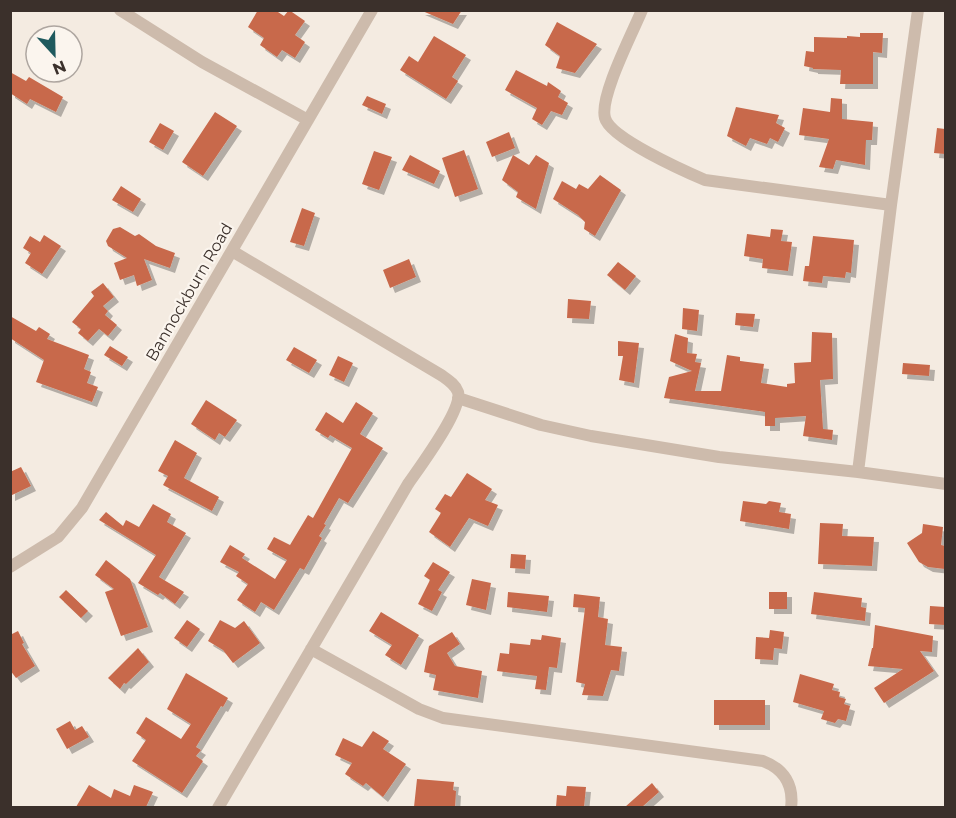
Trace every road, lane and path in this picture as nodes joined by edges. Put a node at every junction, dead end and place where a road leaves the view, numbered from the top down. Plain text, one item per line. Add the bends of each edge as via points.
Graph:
1 (120, 10) edge
2 (372, 10) edge
3 (642, 10) edge
4 (918, 10) edge
5 (308, 120) junction
6 (891, 204) junction
7 (232, 251) junction
8 (458, 398) junction
9 (858, 472) junction
10 (945, 484) edge
11 (10, 567) edge
12 (311, 649) junction
13 (218, 807) edge
14 (791, 807) edge

1 - 5 street via 202,62
2 - 5 street, Bannockburn Road
3 - 6 street via 603,106 607,124 620,136 705,180
4 - 6 street
5 - 7 street, Bannockburn Road
6 - 9 street
7 - 8 street via 441,375 454,387
7 - 11 street, Bannockburn Road via 73,521 58,537
8 - 9 street via 541,425 591,436 719,457
8 - 12 street
9 - 10 street
12 - 13 street
12 - 14 street via 419,709 443,718 763,761 778,769 788,781

